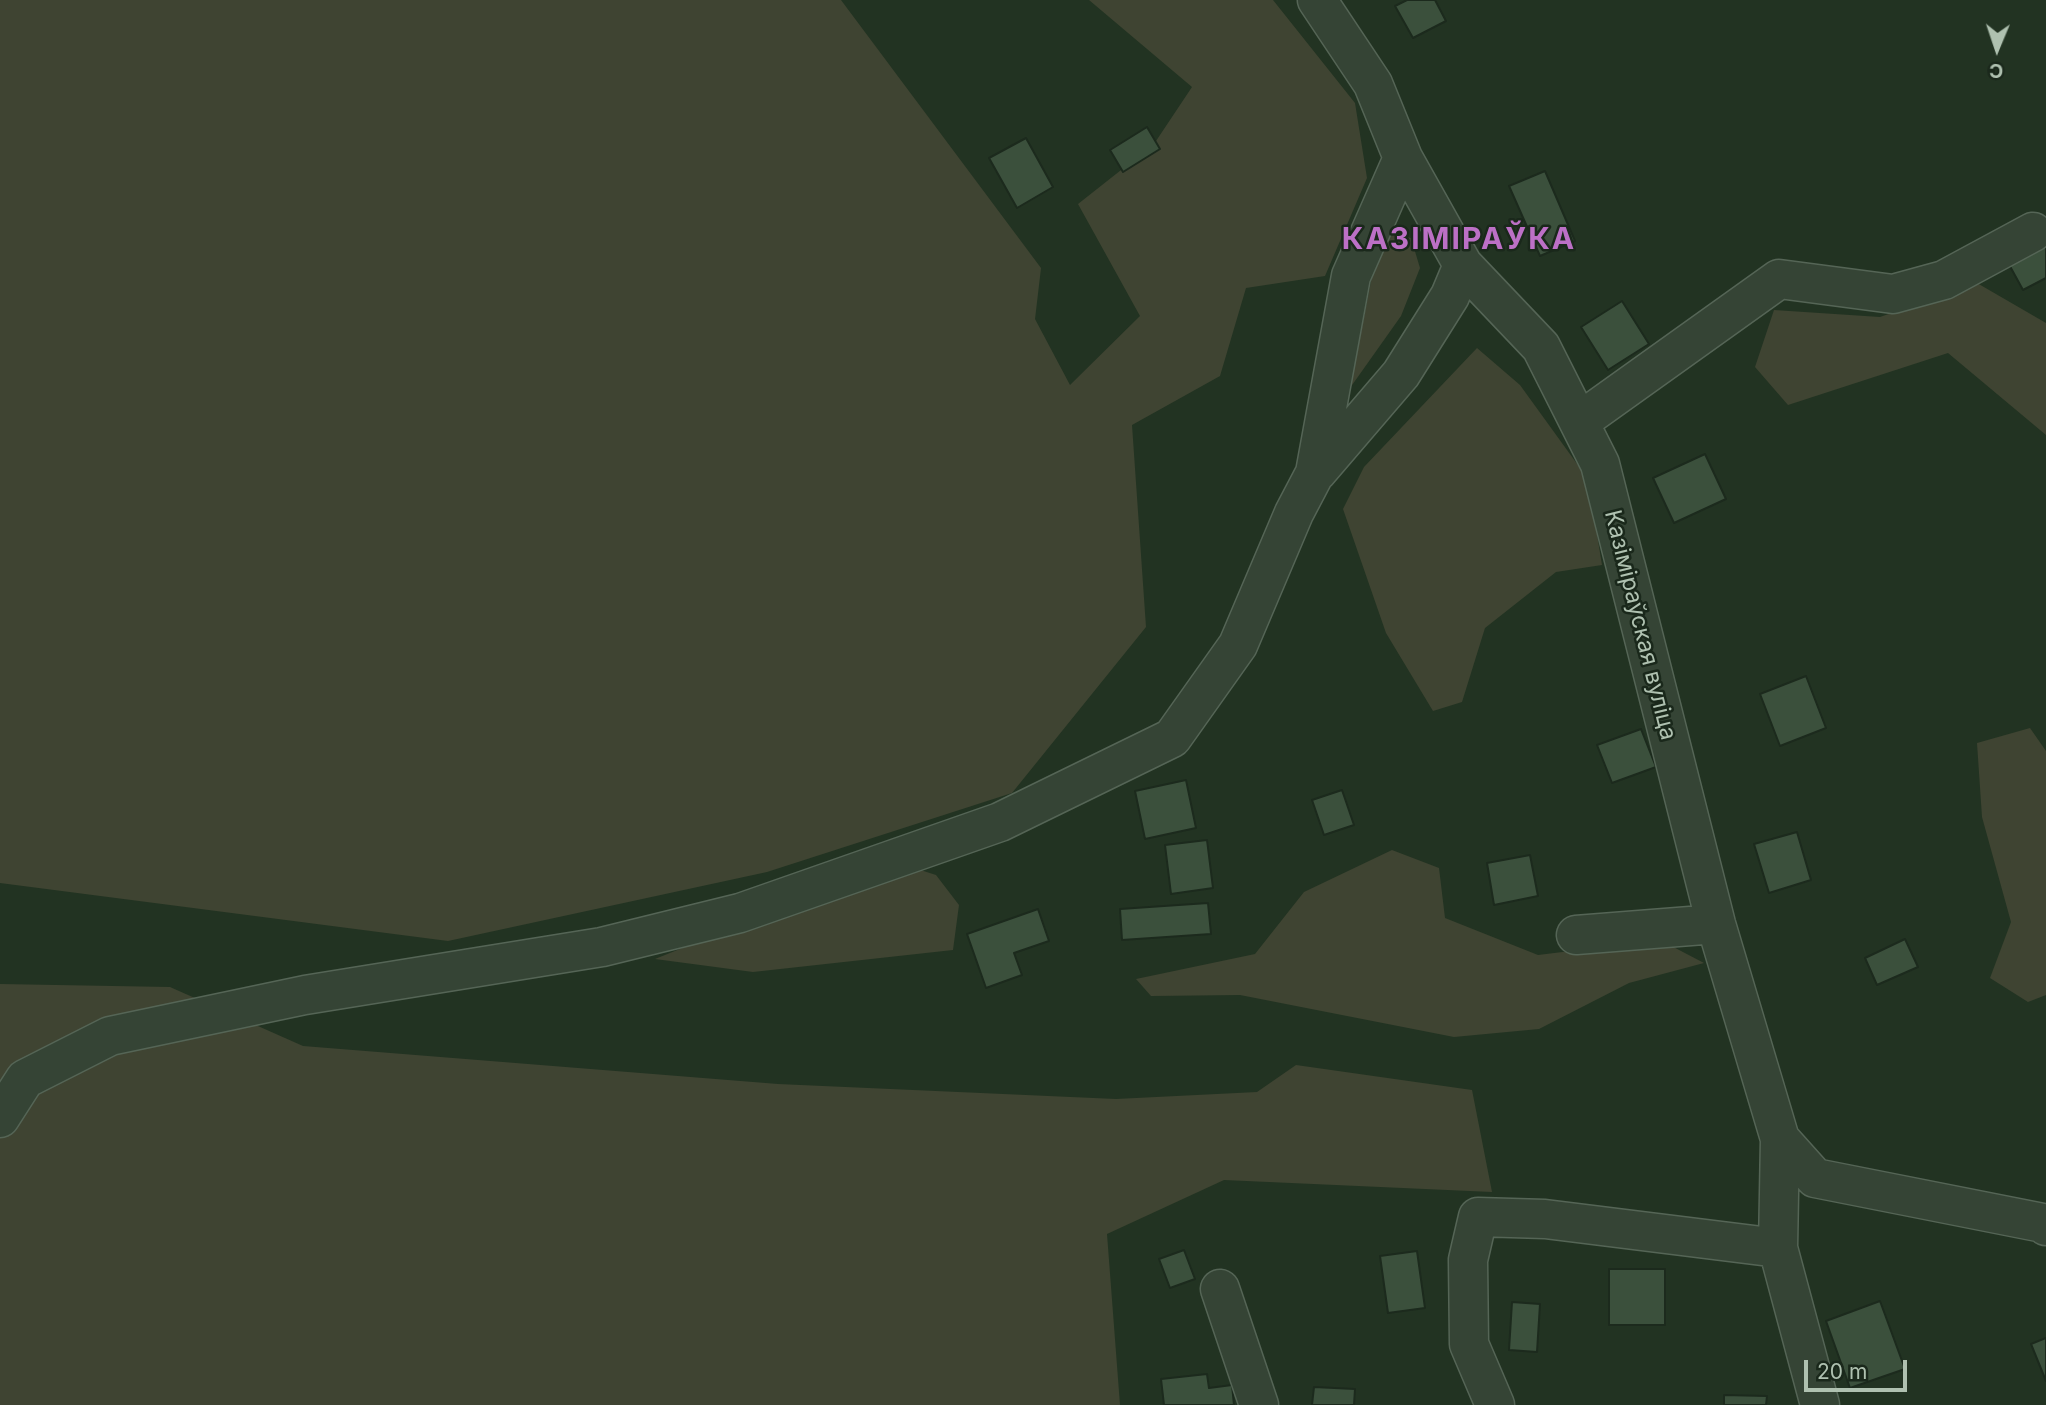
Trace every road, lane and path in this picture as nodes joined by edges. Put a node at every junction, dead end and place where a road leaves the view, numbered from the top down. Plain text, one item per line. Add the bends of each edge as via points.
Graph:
1 (1317, 0) edge
2 (1403, 158) junction
3 (2033, 232) dead end
4 (1463, 265) junction
5 (1579, 422) junction
6 (1315, 473) junction
7 (1716, 924) junction
8 (1576, 935) dead end
9 (0, 1118) edge
10 (1780, 1139) junction
11 (2045, 1223) edge
12 (1778, 1248) junction
13 (1220, 1289) dead end
14 (1259, 1405) edge
15 (1495, 1405) edge
16 (1820, 1405) edge

1 - 2 street, Казіміраўская вуліца via 1374,84
2 - 4 street, Казіміраўская вуліца
2 - 6 street via 1351,275
3 - 5 street via 1944,280 1893,295 1779,279
4 - 5 street, Казіміраўская вуліца via 1541,347
4 - 6 street via 1450,296 1401,374
5 - 7 street, Казіміраўская вуліца via 1600,464
6 - 9 street via 1238,645 1172,738 1000,822 740,912 603,947 306,995 110,1036 24,1079
7 - 8 street
7 - 10 street, Казіміраўская вуліца
10 - 11 street, Казіміраўская вуліца via 1815,1178
10 - 12 street, Казіміраўская вуліца
12 - 15 street via 1545,1219 1478,1217 1468,1260 1469,1344
12 - 16 street, Казіміраўская вуліца
13 - 14 street

